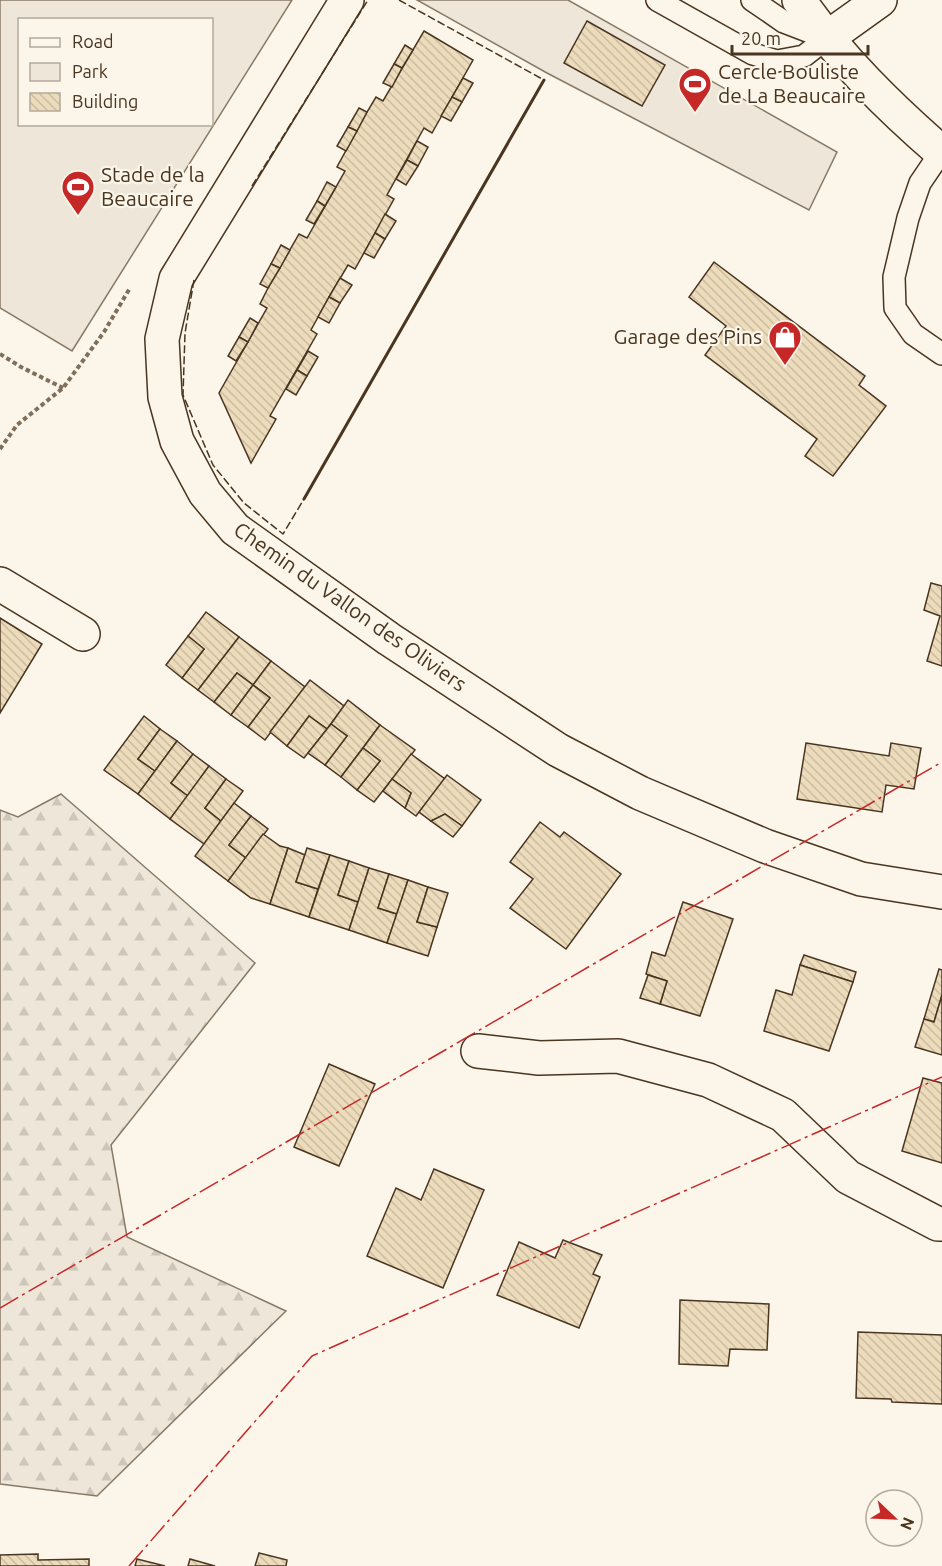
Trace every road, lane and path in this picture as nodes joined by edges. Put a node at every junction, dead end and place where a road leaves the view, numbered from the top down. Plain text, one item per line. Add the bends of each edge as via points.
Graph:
1 (347, 0) edge
2 (657, 0) edge
3 (677, 0) edge
4 (752, 0) edge
5 (799, 0) edge
6 (880, 0) edge
7 (694, 20) junction
8 (826, 38) junction
9 (942, 152) edge
10 (0, 354) edge
11 (942, 354) edge
12 (63, 388) dead end
13 (0, 584) edge
14 (83, 634) dead end
15 (942, 892) edge
16 (478, 1051) dead end
17 (942, 1224) edge

1 - 15 street, Chemin du Vallon des Oliviers via 176,279 162,339 165,397 177,441 205,493 235,529 389,639 558,750 640,793 765,846 861,879
2 - 7 lane
3 - 7 lane
4 - 8 lane via 784,22
5 - 8 street
6 - 8 street
7 - 8 lane via 753,54 777,62 804,56
8 - 9 street via 902,119
9 - 11 lane via 920,183 894,277 896,308 913,334
10 - 12 path
13 - 14 street
16 - 17 street via 539,1058 618,1056 708,1080 783,1115 848,1177

